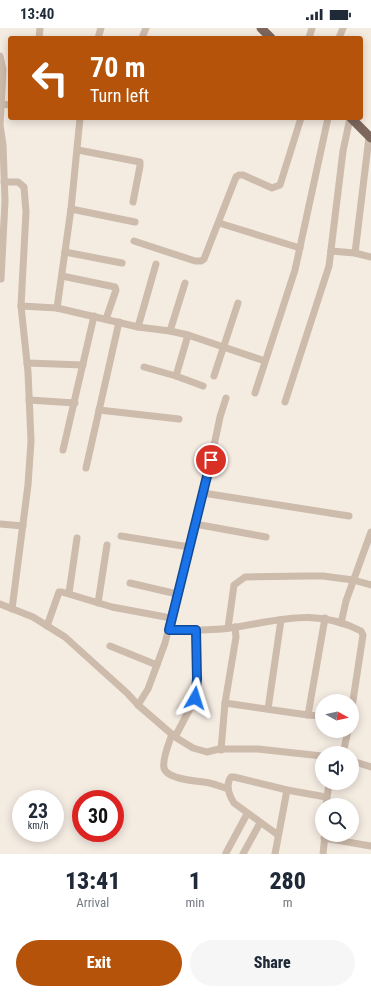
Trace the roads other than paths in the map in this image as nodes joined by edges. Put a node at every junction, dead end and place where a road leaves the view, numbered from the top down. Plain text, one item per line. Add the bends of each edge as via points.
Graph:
1 (261, 28) edge
2 (269, 36) edge
3 (0, 56) edge
4 (6, 81) edge
5 (2, 104) junction
6 (8, 104) edge
7 (80, 120) edge
8 (300, 120) edge
9 (328, 120) edge
10 (350, 120) edge
11 (352, 120) edge
12 (370, 137) edge
13 (78, 150) junction
14 (4, 182) junction
15 (133, 202) dead end
16 (71, 209) junction
17 (135, 222) dead end
18 (218, 223) junction
19 (134, 241) dead end
20 (300, 248) junction
21 (331, 251) junction
22 (65, 252) junction
23 (355, 253) junction
24 (371, 257) edge
25 (122, 263) dead end
26 (156, 264) dead end
27 (62, 276) junction
28 (2, 279) dead end
29 (185, 283) dead end
30 (238, 303) dead end
31 (21, 306) junction
32 (57, 308) junction
33 (94, 316) junction
34 (106, 319) junction
35 (119, 322) junction
36 (138, 327) junction
37 (170, 331) junction
38 (188, 335) junction
39 (223, 347) junction
40 (265, 361) junction
41 (27, 363) junction
42 (83, 366) junction
43 (144, 367) dead end
44 (176, 376) junction
45 (214, 376) dead end
46 (203, 386) dead end
47 (255, 393) dead end
48 (226, 398) dead end
49 (29, 400) junction
50 (285, 402) dead end
51 (75, 403) junction
52 (99, 410) junction
53 (179, 419) dead end
54 (63, 450) dead end
55 (86, 468) dead end
56 (203, 492) junction
57 (348, 516) dead end
58 (0, 524) edge
59 (195, 524) junction
60 (23, 526) junction
61 (371, 532) edge
62 (121, 536) dead end
63 (266, 537) dead end
64 (77, 538) dead end
65 (107, 545) dead end
66 (189, 547) junction
67 (352, 580) junction
68 (130, 583) dead end
69 (371, 585) edge
70 (69, 594) junction
71 (177, 594) junction
72 (98, 603) junction
73 (0, 604) edge
74 (12, 609) junction
75 (171, 618) junction
76 (325, 618) junction
77 (281, 620) junction
78 (341, 623) junction
79 (47, 626) junction
80 (232, 627) junction
81 (169, 630) junction
82 (196, 630) junction
83 (362, 636) junction
84 (371, 636) edge
85 (110, 646) dead end
86 (157, 665) junction
87 (354, 694) edge
88 (225, 703) junction
89 (138, 705) junction
90 (268, 709) junction
91 (308, 715) junction
92 (315, 716) edge
93 (174, 736) junction
94 (221, 750) junction
95 (315, 755) edge
96 (359, 763) edge
97 (371, 767) edge
98 (228, 789) junction
99 (287, 790) junction
100 (328, 790) edge
101 (326, 797) joint
102 (247, 814) junction
103 (260, 823) junction
104 (278, 835) junction
105 (324, 842) edge
106 (353, 842) edge
107 (371, 846) edge
108 (226, 853) edge
109 (243, 854) edge
110 (275, 854) edge
111 (323, 854) edge

1 - 2 main road
3 - 4 street
4 - 5 street
5 - 6 street
5 - 14 street via 0,125
7 - 13 street
8 - 18 street via 280,185 272,188 243,174 239,175
9 - 20 street
10 - 21 street via 343,151
11 - 12 main road
12 - 23 street
13 - 15 street via 140,162
13 - 16 street
14 - 28 street
14 - 31 street via 18,182 24,187 26,212
16 - 17 street
16 - 22 street
18 - 19 street via 204,259 200,261
18 - 20 street
20 - 40 street
21 - 23 street
21 - 50 street
22 - 25 street
22 - 27 street
23 - 24 street
26 - 36 street
27 - 32 street
27 - 34 street via 115,287
29 - 37 street
30 - 39 street
31 - 32 street
31 - 41 street
32 - 33 street
33 - 34 street
33 - 42 street
34 - 35 street
35 - 36 street
35 - 52 street
36 - 37 street
37 - 38 street
38 - 39 street
38 - 44 street
39 - 40 street
39 - 45 street
40 - 47 street
41 - 42 street
41 - 49 street
42 - 51 street
43 - 44 street
44 - 46 street
48 - 56 street
49 - 51 street
49 - 60 street via 31,441
51 - 54 street
52 - 53 street
52 - 55 street
56 - 57 street
56 - 59 street
58 - 60 street
59 - 63 street
59 - 66 street
60 - 74 street
61 - 67 street
62 - 66 street
64 - 70 street
65 - 72 street
66 - 71 street
67 - 69 street
67 - 78 street
67 - 80 street via 323,576 245,577 234,585
68 - 71 street
70 - 72 street
70 - 79 street via 59,592
71 - 75 street
72 - 75 street
73 - 74 street
74 - 79 street
75 - 81 street
76 - 77 street via 298,617
76 - 78 street
76 - 91 street
77 - 80 street
77 - 90 street
78 - 83 street via 361,631
79 - 89 street via 65,637
80 - 82 street
80 - 88 street via 236,637
81 - 82 street
81 - 86 street
82 - 93 street via 195,698
83 - 84 street
83 - 87 street
85 - 86 street
86 - 89 street via 148,689
88 - 90 street
88 - 94 street
89 - 93 street
90 - 91 street
91 - 92 street
93 - 94 street via 192,748 207,752
93 - 98 street via 165,756 164,768 167,772 187,781 204,782
94 - 95 street via 258,749
96 - 97 street
98 - 99 street via 228,781 234,777
98 - 102 street via 234,803
99 - 101 street
99 - 104 street
100 - 101 street
102 - 103 street
102 - 108 street
103 - 104 street
103 - 109 street
104 - 110 street
105 - 111 street
106 - 107 street

